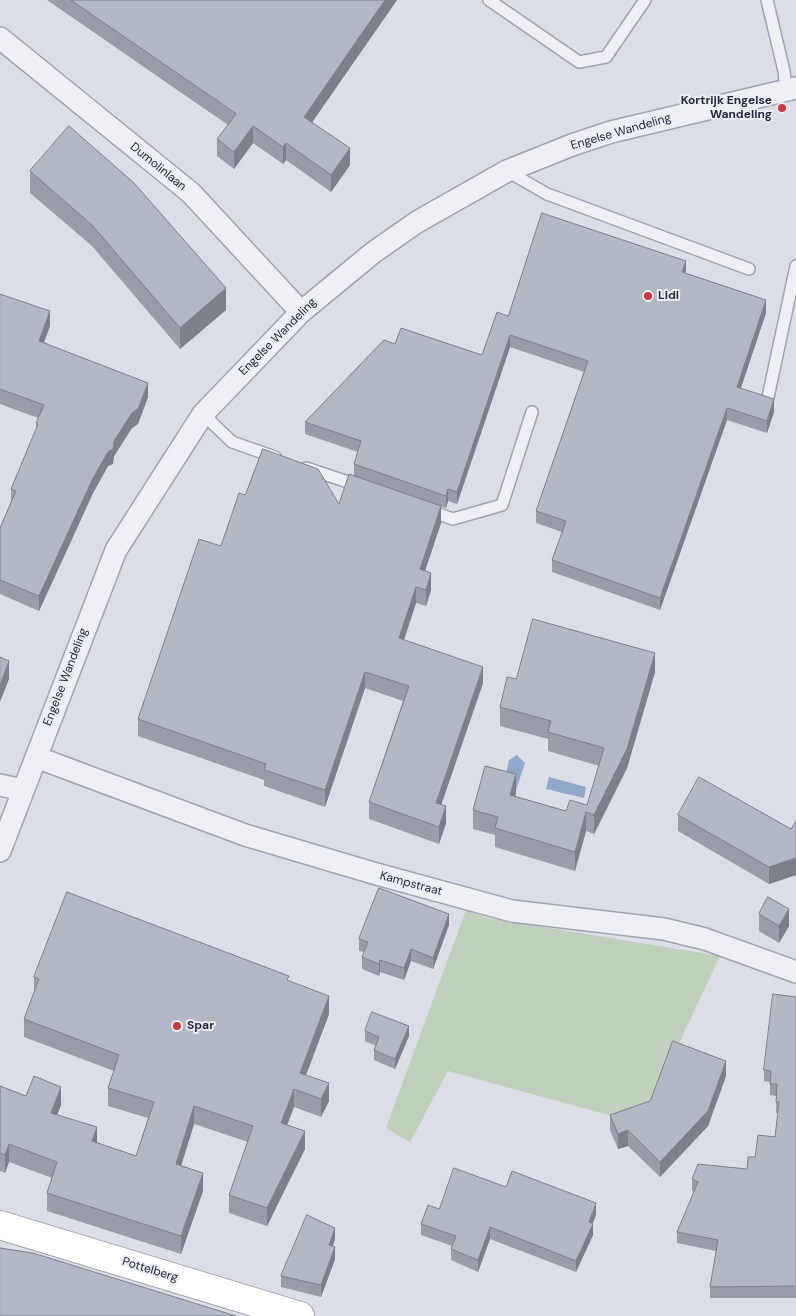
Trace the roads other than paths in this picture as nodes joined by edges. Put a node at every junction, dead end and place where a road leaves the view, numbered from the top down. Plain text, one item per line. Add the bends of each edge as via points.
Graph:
1 (488, 0) edge
2 (645, 0) edge
3 (767, 0) edge
4 (0, 38) edge
5 (791, 89) edge
6 (507, 171) junction
7 (796, 266) edge
8 (749, 269) dead end
9 (301, 312) junction
10 (767, 402) edge
11 (532, 412) dead end
12 (203, 414) junction
13 (370, 490) edge
14 (416, 506) edge
15 (36, 757) junction
16 (0, 785) edge
17 (23, 790) junction
18 (0, 851) edge
19 (796, 972) edge
20 (0, 1225) edge
21 (300, 1316) edge

1 - 2 lane via 580,62 606,57
3 - 5 lane
4 - 9 street, Dumolinlaan via 191,193
5 - 6 street, Engelse Wandeling via 610,132
6 - 8 lane via 547,194
6 - 9 street, Engelse Wandeling via 417,222 374,252
7 - 10 lane
9 - 12 street, Engelse Wandeling
11 - 14 lane via 502,506 453,519
12 - 13 lane via 232,442
12 - 15 street, Engelse Wandeling via 116,550
15 - 17 street, Engelse Wandeling
15 - 19 street, Kampstraat via 245,835 373,873 512,912 672,931 705,939
16 - 17 street
17 - 18 street, Engelse Wandeling
20 - 21 main road, Pottelberg

